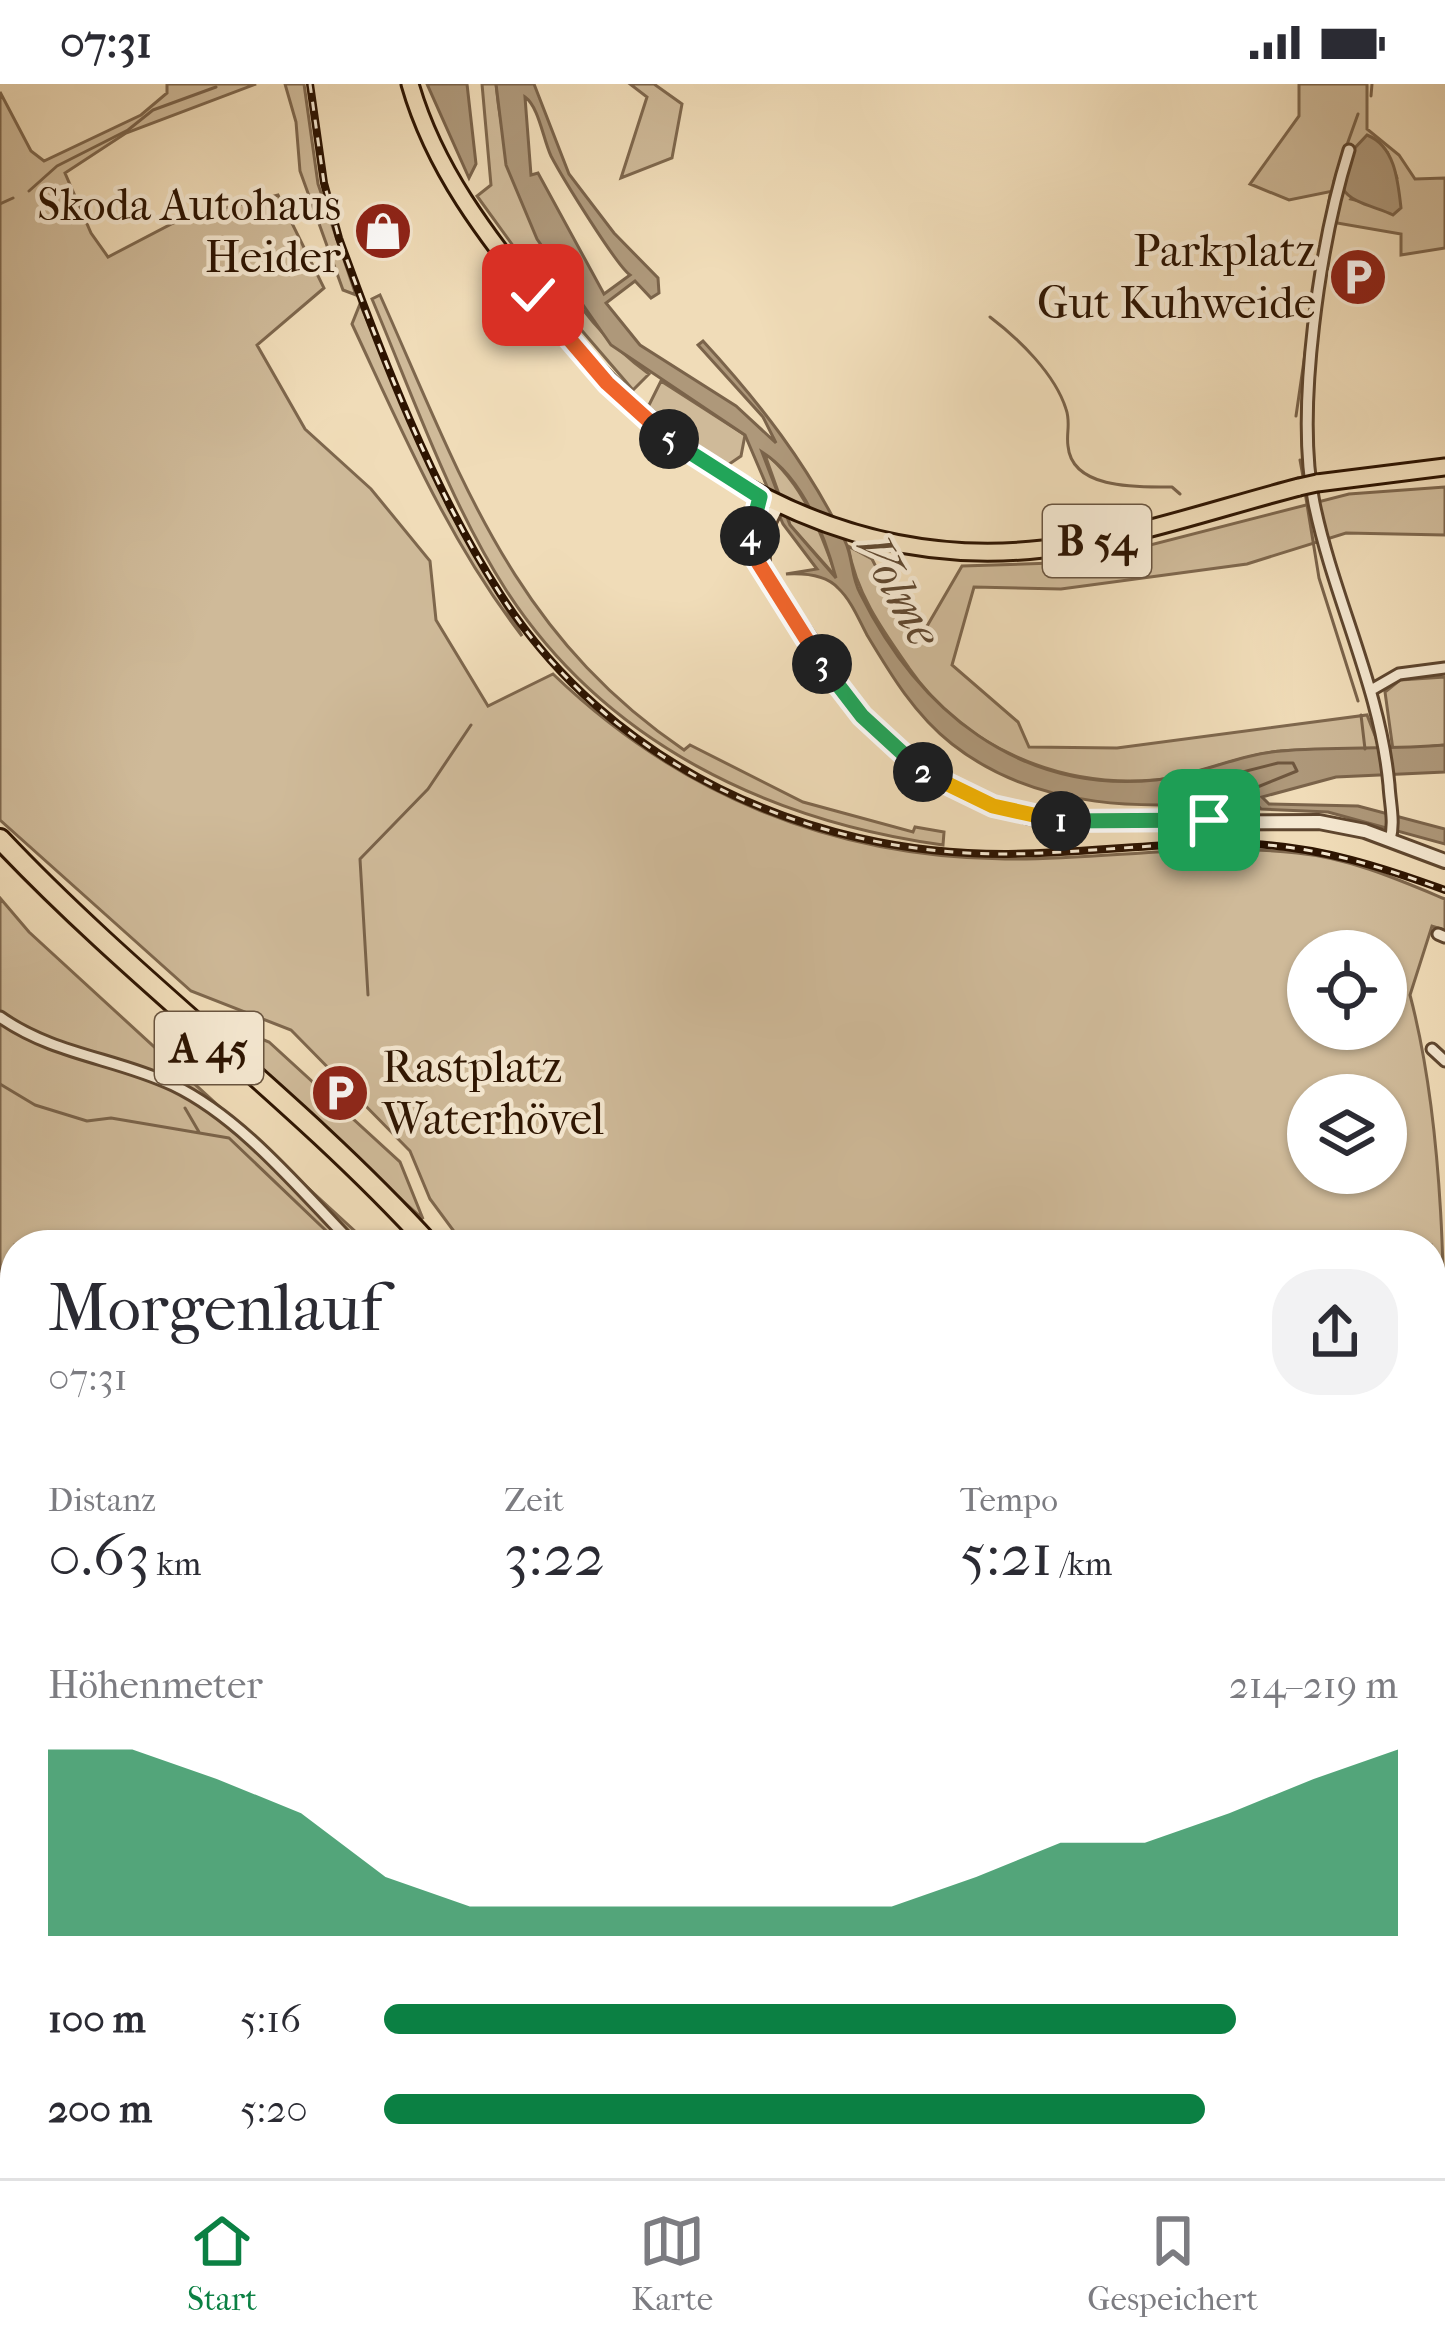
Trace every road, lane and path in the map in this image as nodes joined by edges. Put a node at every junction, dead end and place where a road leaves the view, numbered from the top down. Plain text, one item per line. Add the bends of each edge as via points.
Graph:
1 (410, 84) edge
2 (1348, 150) dead end
3 (1445, 466) edge
4 (760, 497) junction
5 (777, 506) junction
6 (765, 568) junction
7 (1445, 668) edge
8 (1373, 689) junction
9 (1392, 834) junction
10 (0, 839) edge
11 (0, 851) edge
12 (1445, 861) edge
13 (0, 1017) edge
14 (1432, 1049) dead end
15 (1445, 1061) edge
16 (339, 1230) edge
17 (403, 1230) edge
18 (415, 1230) edge

1 - 4 main road, B 54 via 461,199 589,363 670,439
2 - 8 street via 1304,423 1321,532
3 - 5 main road, B 54, bridge via 1317,483 1112,538 1018,552 924,548
4 - 5 main road, B 54
4 - 6 street via 750,535
5 - 6 street via 760,546
6 - 9 street via 862,716 923,772 977,800 1054,820 1298,820
7 - 8 street via 1400,674
8 - 9 street via 1387,749
9 - 12 street
10 - 18 highway, A 45
11 - 17 highway, A 45 via 76,932 309,1136
13 - 16 street via 47,1044 181,1089
14 - 15 street

